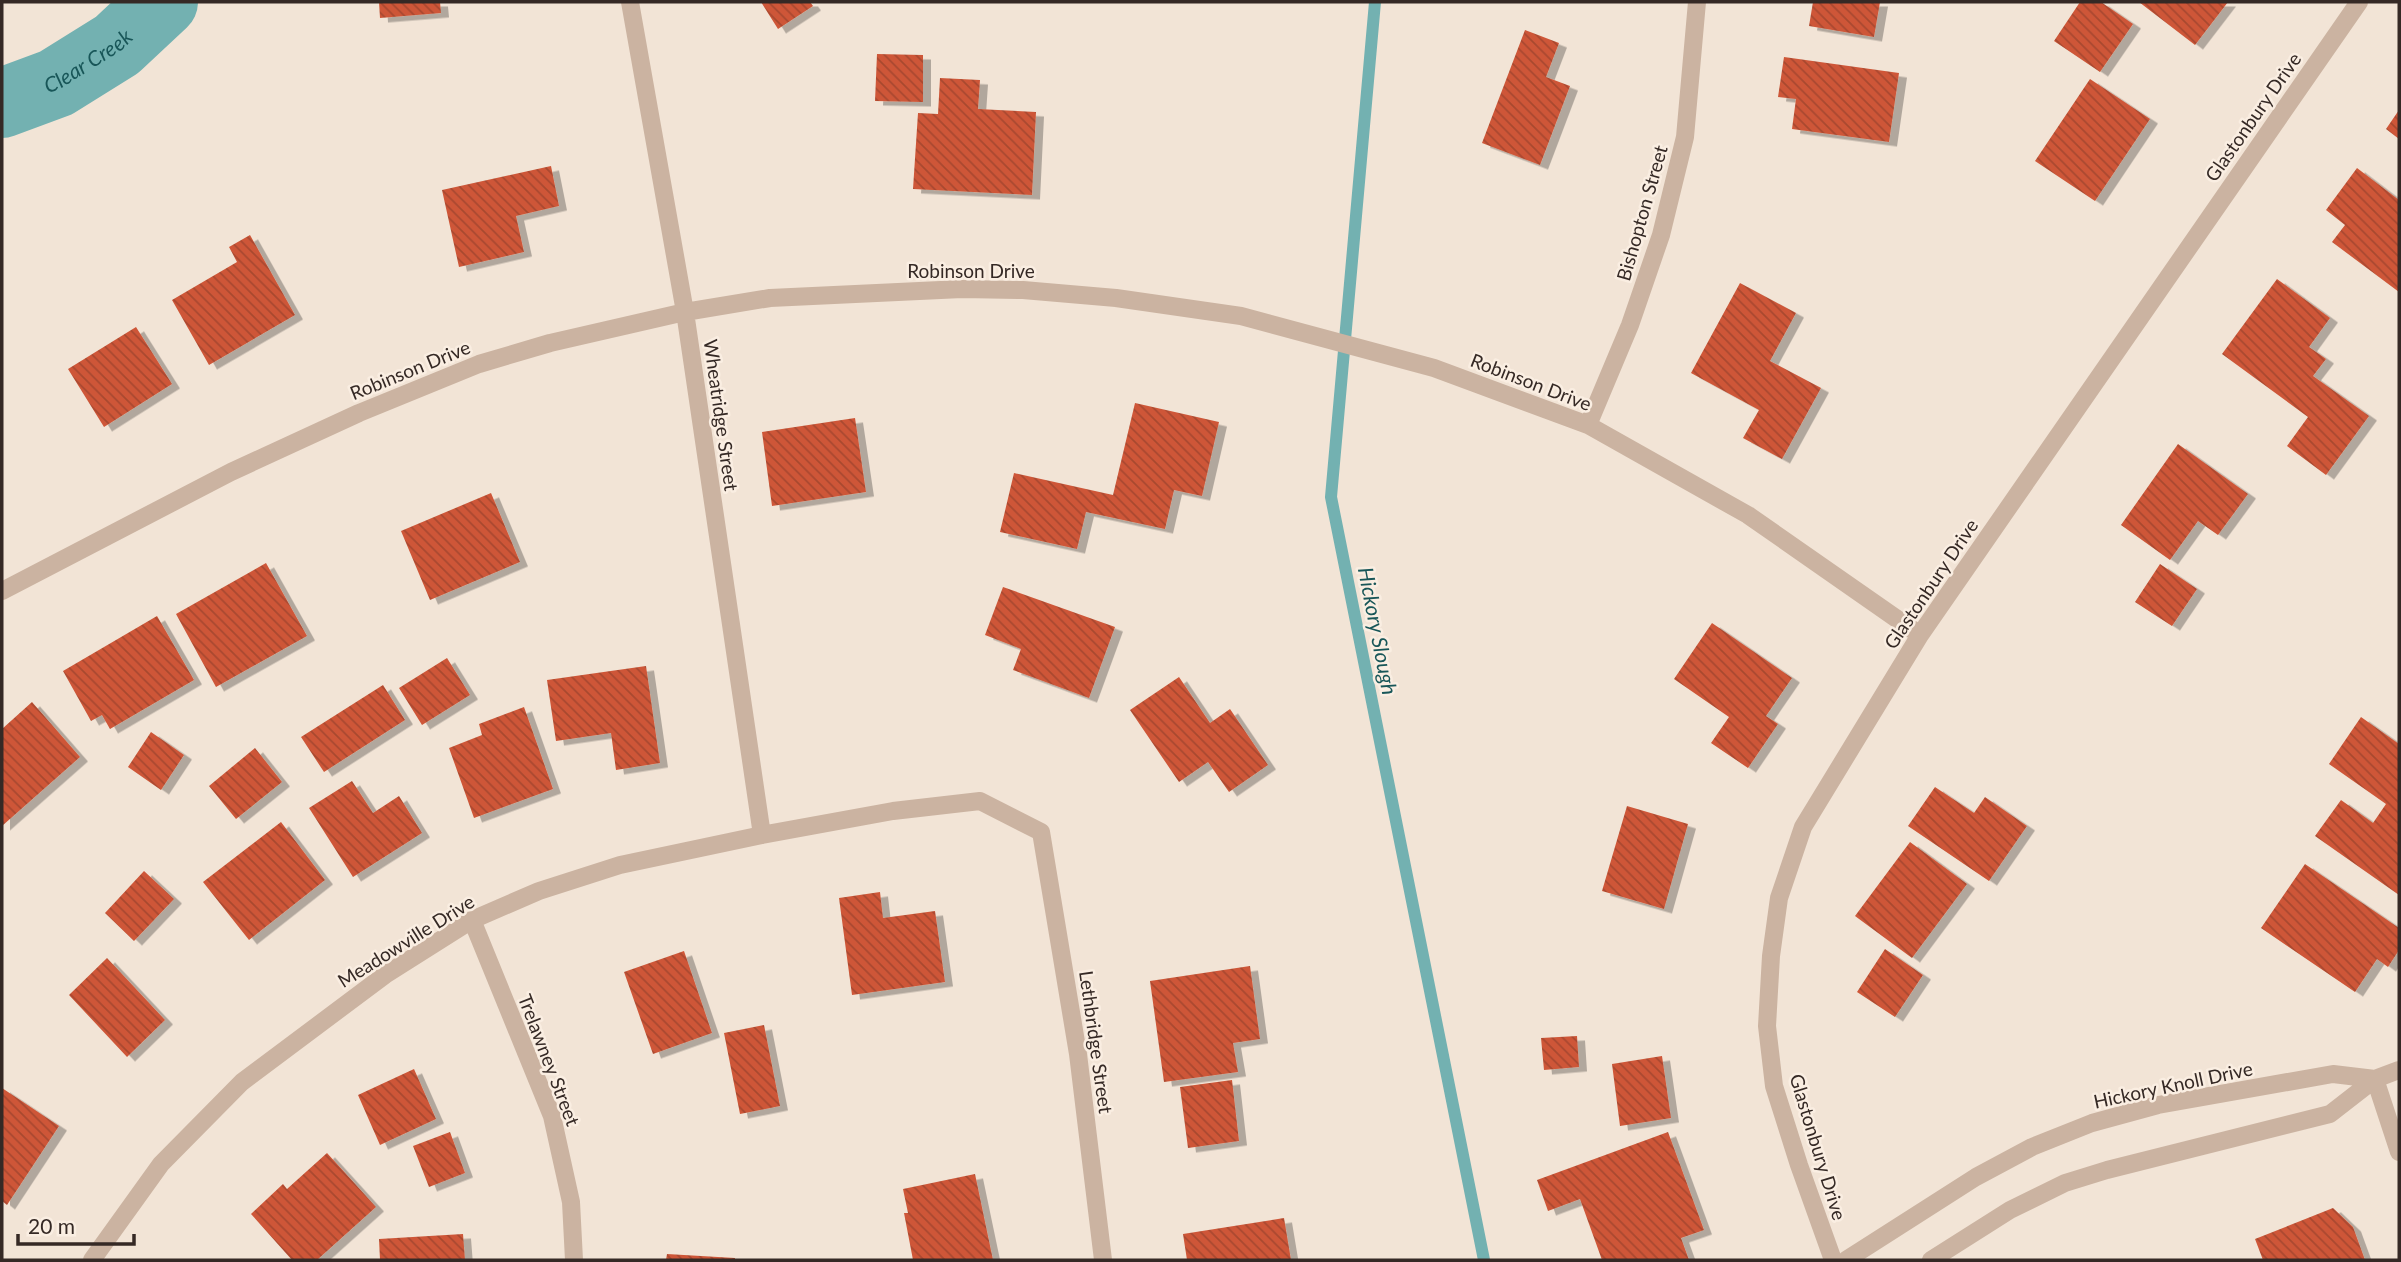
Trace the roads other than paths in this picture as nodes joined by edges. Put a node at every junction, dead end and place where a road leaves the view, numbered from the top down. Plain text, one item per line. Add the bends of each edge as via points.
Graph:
1 (630, 2) edge
2 (1697, 2) edge
3 (2359, 2) edge
4 (685, 312) junction
5 (1588, 425) junction
6 (2, 591) edge
7 (1920, 635) junction
8 (1041, 831) joint
9 (762, 835) junction
10 (472, 920) junction
11 (2399, 1070) edge
12 (2375, 1079) junction
13 (2399, 1152) edge
14 (92, 1260) edge
15 (574, 1260) edge
16 (1103, 1260) edge
17 (1833, 1260) edge
18 (1846, 1260) edge
19 (1931, 1260) edge

1 - 4 street, Wheatridge Street
2 - 5 street, Bishopton Street via 1685,137 1661,235
3 - 7 street, Glastonbury Drive
4 - 5 street, Robinson Drive via 770,298 962,289 1116,298 1241,316 1434,368
4 - 6 street, Robinson Drive via 479,364 359,413 230,472
4 - 9 street, Wheatridge Street
5 - 7 street, Robinson Drive via 1748,515
7 - 17 street, Glastonbury Drive via 1803,827 1775,921 1767,1026 1774,1086
8 - 9 street, Meadowville Drive via 980,801 893,811
8 - 16 street, Lethbridge Street via 1078,1054
9 - 10 street, Meadowville Drive via 620,865 539,891
10 - 14 street, Meadowville Drive via 385,975 242,1082 161,1164
10 - 15 street, Trelawney Street via 552,1116 571,1202
11 - 12 street, Hickory Knoll Drive
12 - 13 street
12 - 18 street, Hickory Knoll Drive via 2333,1074 2158,1105 2092,1124 2032,1147 1976,1177
12 - 19 street, Hickory Knoll Drive via 2330,1114 2066,1183 2010,1210

